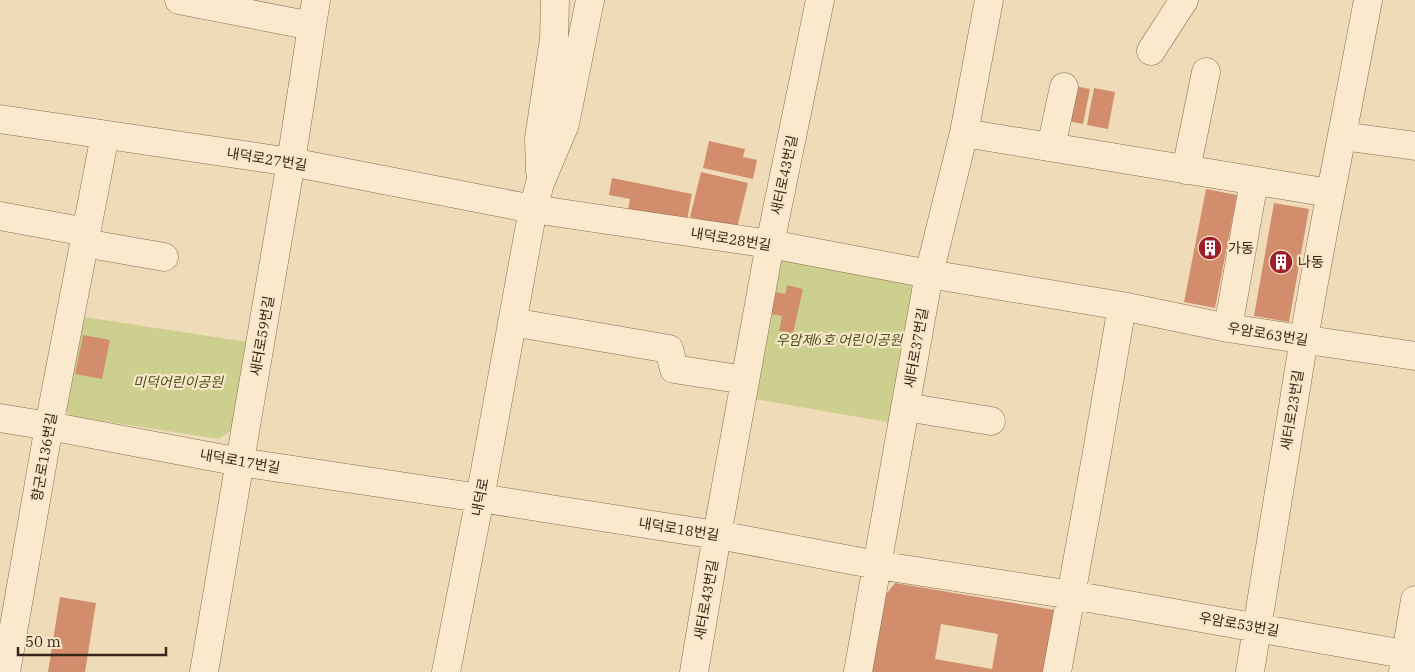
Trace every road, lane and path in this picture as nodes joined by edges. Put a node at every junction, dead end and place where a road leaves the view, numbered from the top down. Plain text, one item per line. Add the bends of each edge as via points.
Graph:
1 (179, 0) edge
2 (555, 0) edge
3 (590, 0) edge
4 (820, 0) edge
5 (989, 0) edge
6 (1184, 0) edge
7 (1368, 0) edge
8 (314, 13) edge
9 (1151, 52) dead end
10 (1206, 72) dead end
11 (1064, 87) dead end
12 (0, 118) edge
13 (964, 133) junction
14 (105, 135) junction
15 (1342, 136) junction
16 (1415, 146) edge
17 (1051, 147) junction
18 (291, 162) junction
19 (1186, 170) junction
20 (1254, 181) junction
21 (540, 183) junction
22 (1330, 193) junction
23 (533, 209) junction
24 (0, 216) edge
25 (85, 237) junction
26 (770, 244) junction
27 (164, 257) dead end
28 (929, 274) junction
29 (1122, 306) junction
30 (512, 322) junction
31 (1228, 328) junction
32 (1304, 339) junction
33 (1415, 356) edge
34 (745, 380) junction
35 (905, 407) junction
36 (0, 418) edge
37 (991, 421) dead end
38 (49, 426) junction
39 (240, 462) junction
40 (480, 498) junction
41 (717, 536) junction
42 (877, 565) junction
43 (1072, 595) junction
44 (1415, 600) edge
45 (1257, 627) junction
46 (1408, 661) edge
47 (6, 672) edge
48 (204, 672) edge
49 (446, 672) edge
50 (694, 672) edge
51 (858, 672) edge
52 (1057, 672) edge
53 (1250, 672) edge

1 - 8 street
2 - 21 street via 554,39 539,138
3 - 21 street via 565,124
4 - 26 street, 새터로43번길
5 - 13 street, 새터로37번길
6 - 9 street
7 - 15 street, 새터로23번길
8 - 18 street, 새터로59번길
10 - 19 street
11 - 17 street
12 - 14 street, 내덕로27번길
13 - 17 street
13 - 28 street, 새터로37번길
14 - 18 street, 내덕로27번길
14 - 25 street, 향군로136번길
15 - 16 street
15 - 22 street, 새터로23번길
17 - 19 street
18 - 23 street, 내덕로27번길
18 - 39 street, 새터로59번길
19 - 20 street
20 - 22 street
20 - 31 street
21 - 23 street, 내덕로
22 - 32 street, 새터로23번길
23 - 26 street, 내덕로28번길
23 - 30 street, 내덕로
24 - 25 street
25 - 27 street
25 - 38 street, 향군로136번길
26 - 28 street, 내덕로28번길
26 - 34 street, 새터로43번길
28 - 29 street, 우암로63번길
28 - 35 street, 새터로37번길
29 - 31 street, 우암로63번길
29 - 43 street
30 - 34 street via 669,349 674,369
30 - 40 street, 내덕로
31 - 32 street, 우암로63번길
32 - 33 street, 우암로63번길
32 - 45 street, 새터로23번길
34 - 41 street, 새터로43번길
35 - 37 street
35 - 42 street, 새터로37번길
36 - 38 street, 내덕로17번길
38 - 39 street, 내덕로17번길
38 - 47 street, 향군로136번길
39 - 40 street, 내덕로17번길
39 - 48 street, 새터로59번길
40 - 41 street, 내덕로18번길
40 - 49 street, 내덕로
41 - 42 street, 내덕로18번길
41 - 50 street, 새터로43번길
42 - 43 street, 우암로53번길
42 - 51 street, 새터로37번길
43 - 45 street, 우암로53번길
43 - 52 street
44 - 46 street, 우암로53번길
45 - 46 street, 우암로53번길
45 - 53 street, 새터로23번길

